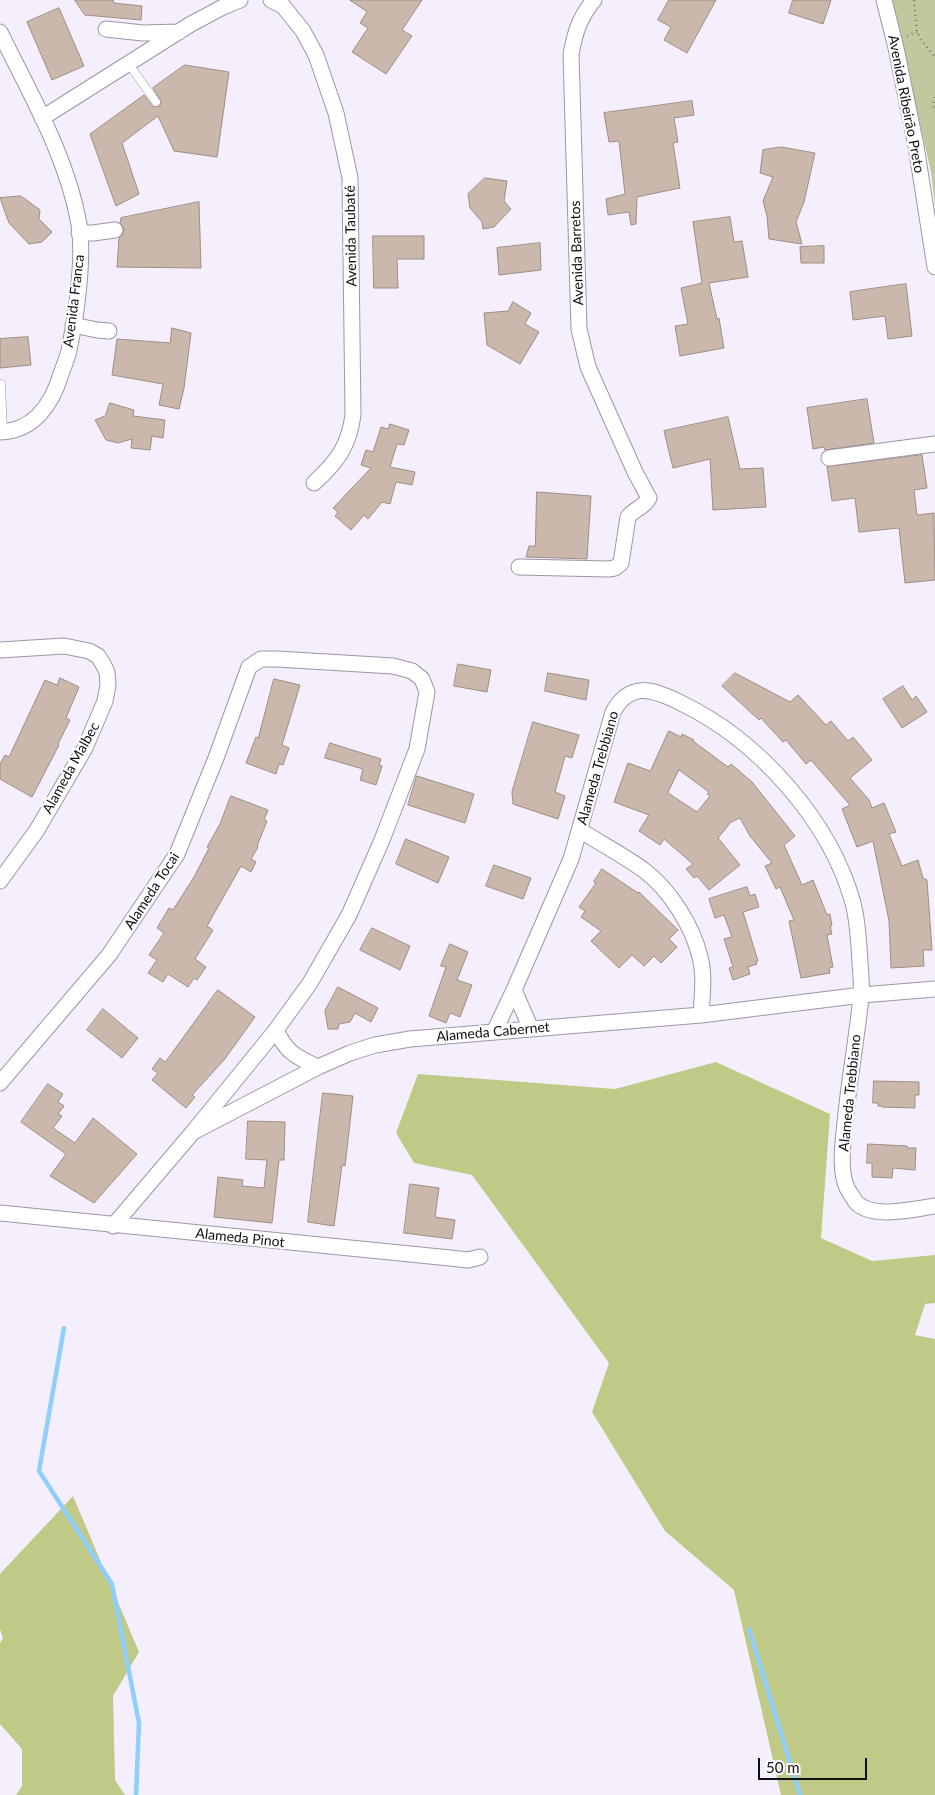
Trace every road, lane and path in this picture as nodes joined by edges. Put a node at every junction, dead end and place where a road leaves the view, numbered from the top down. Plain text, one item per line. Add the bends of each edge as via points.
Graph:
1 (240, 0) edge
2 (271, 0) edge
3 (594, 0) edge
4 (884, 0) edge
5 (914, 0) edge
6 (106, 28) dead end
7 (0, 32) edge
8 (179, 32) junction
9 (935, 57) edge
10 (128, 63) junction
11 (935, 97) edge
12 (156, 102) dead end
13 (935, 112) edge
14 (42, 118) junction
15 (116, 230) dead end
16 (80, 233) junction
17 (935, 267) edge
18 (73, 324) junction
19 (110, 331) dead end
20 (1, 384) dead end
21 (1, 432) edge
22 (935, 444) edge
23 (829, 458) dead end
24 (314, 482) dead end
25 (519, 567) dead end
26 (0, 650) edge
27 (580, 830) junction
28 (0, 881) edge
29 (935, 989) edge
30 (514, 990) junction
31 (862, 995) junction
32 (701, 1015) junction
33 (531, 1029) junction
34 (276, 1030) junction
35 (494, 1032) junction
36 (318, 1067) junction
37 (0, 1084) edge
38 (193, 1132) junction
39 (935, 1206) edge
40 (0, 1213) edge
41 (113, 1226) junction
42 (480, 1257) dead end

1 - 8 street via 223,6
2 - 24 street, Avenida Taubaté via 283,6 303,31 316,55 336,113 350,178 353,415 350,434 342,452
3 - 25 street, Avenida Barretos via 576,28 571,54 579,329 588,367 649,498 628,517 620,563 615,568
4 - 17 street, Avenida Ribeirão Preto via 916,146
5 - 9 path via 917,32
6 - 8 street via 143,33
7 - 14 street, Avenida Franca
8 - 10 street
10 - 12 lane
10 - 14 street
11 - 13 path
14 - 16 street, Avenida Franca via 67,177
15 - 16 street
16 - 18 street, Avenida Franca via 81,261
18 - 19 street
18 - 21 street, Avenida Franca via 70,346 57,386 44,409 22,428
20 - 21 lane
22 - 23 street
26 - 28 street, Alameda Malbec via 64,646 89,651 104,664 108,685 85,748 37,830
27 - 30 street, Alameda Trebbiano via 571,859
27 - 31 street, Alameda Trebbiano via 613,712 620,700 642,691 662,694 698,711 746,744 783,782 820,828 839,864 854,904
27 - 32 street via 646,872 671,898 690,929 701,958
29 - 31 street, Alameda Cabernet
30 - 33 street
30 - 35 street, Alameda Trebbiano
31 - 32 street, Alameda Cabernet
31 - 39 street, Alameda Trebbiano via 842,1148 847,1187 857,1203 866,1209 883,1212
32 - 33 street, Alameda Cabernet
33 - 35 street, Alameda Cabernet
34 - 36 street via 290,1053
34 - 37 street, Alameda Tocai via 310,983 353,906 417,749 427,692 422,680 412,671 393,666 277,659 261,659 249,667 177,854 110,955
34 - 38 street, Alameda Tocai
35 - 36 street, Alameda Cabernet via 376,1045
36 - 38 street, Alameda Cabernet
38 - 41 street, Alameda Cabernet
40 - 41 street, Alameda Pinot
41 - 42 street, Alameda Pinot via 468,1260

